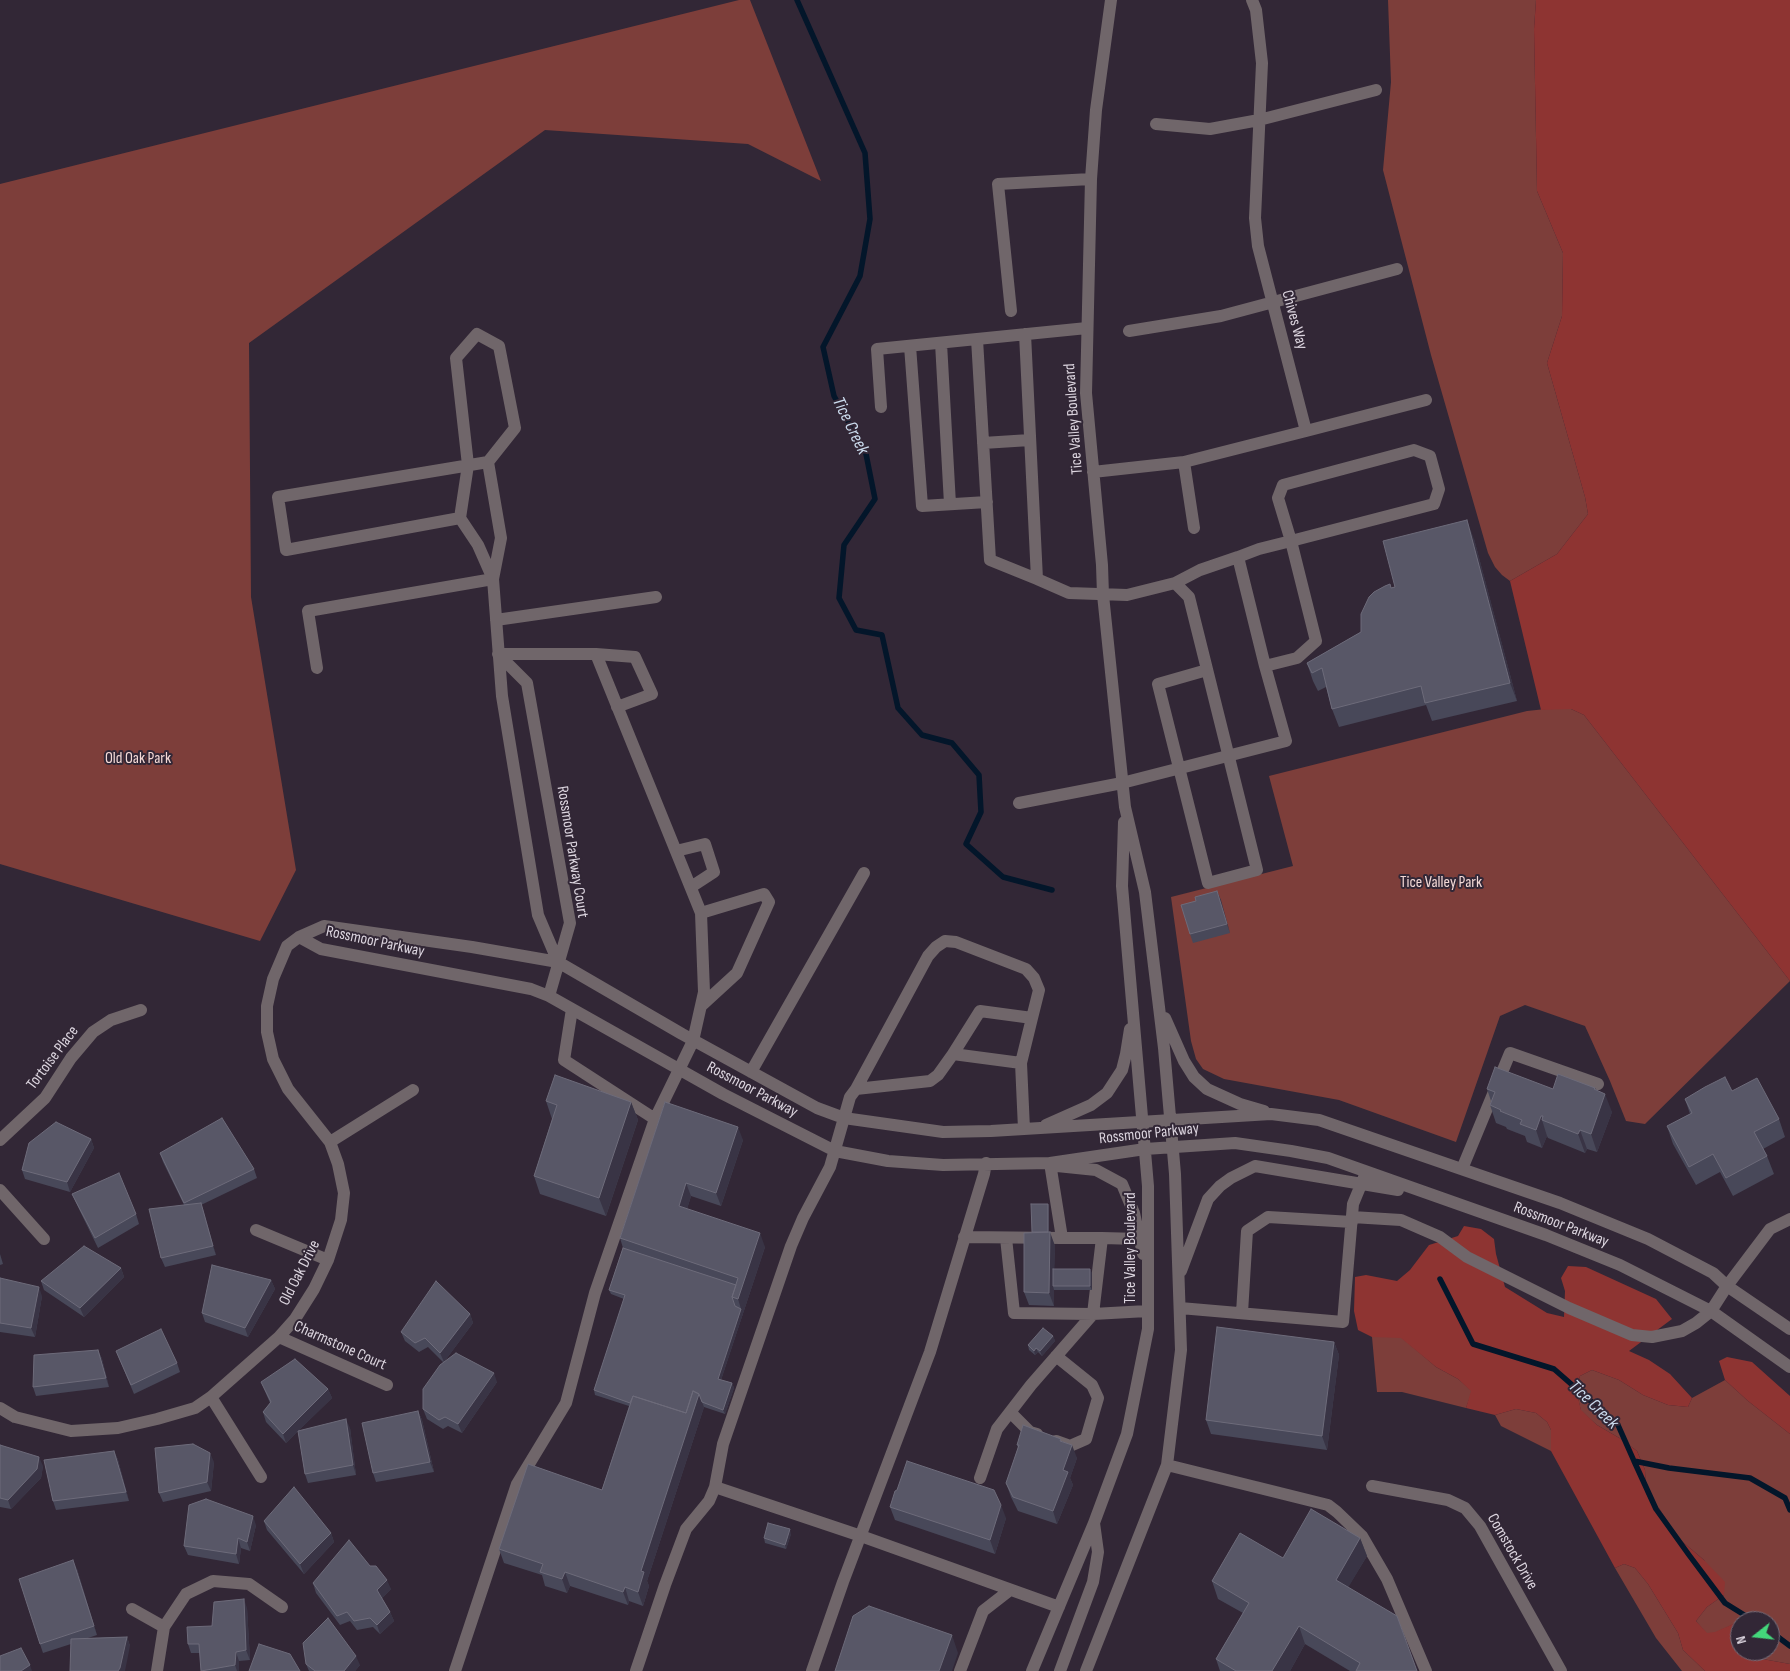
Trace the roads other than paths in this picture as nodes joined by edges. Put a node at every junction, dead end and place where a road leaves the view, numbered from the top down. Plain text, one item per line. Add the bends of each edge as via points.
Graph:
1 (1111, 0) edge
2 (1252, 0) edge
3 (1376, 90) dead end
4 (1259, 120) junction
5 (1156, 124) dead end
6 (1091, 179) junction
7 (1397, 269) dead end
8 (1272, 302) junction
9 (1011, 311) dead end
10 (1087, 328) junction
11 (1129, 331) dead end
12 (1025, 334) junction
13 (977, 339) junction
14 (941, 343) junction
15 (910, 346) junction
16 (1426, 400) dead end
17 (881, 407) dead end
18 (1306, 431) junction
19 (1030, 440) junction
20 (983, 443) junction
21 (488, 462) junction
22 (1184, 462) junction
23 (468, 465) junction
24 (1094, 472) junction
25 (987, 502) junction
26 (950, 504) junction
27 (460, 518) junction
28 (1194, 528) dead end
29 (1291, 541) junction
30 (1238, 557) junction
31 (493, 579) junction
32 (1037, 579) junction
33 (1175, 583) junction
34 (1103, 595) junction
35 (656, 596) dead end
36 (496, 620) junction
37 (498, 654) junction
38 (596, 654) junction
39 (1265, 666) junction
40 (316, 668) dead end
41 (1207, 670) junction
42 (617, 707) junction
43 (1227, 756) junction
44 (1180, 768) junction
45 (1122, 783) junction
46 (1019, 804) dead end
47 (1125, 807) junction
48 (676, 851) junction
49 (864, 873) dead end
50 (691, 887) junction
51 (701, 913) junction
52 (298, 937) junction
53 (558, 962) junction
54 (549, 996) junction
55 (1133, 1002) junction
56 (1159, 1005) junction
57 (700, 1006) junction
58 (572, 1009) junction
59 (141, 1010) dead end
60 (1032, 1018) junction
61 (693, 1041) junction
62 (953, 1054) junction
63 (1021, 1063) junction
64 (680, 1070) junction
65 (751, 1072) junction
66 (1598, 1084) dead end
67 (856, 1089) junction
68 (413, 1090) dead end
69 (1271, 1114) junction
70 (844, 1118) junction
71 (655, 1119) junction
72 (1170, 1121) junction
73 (1142, 1122) junction
74 (1039, 1128) junction
75 (1024, 1129) junction
76 (0, 1140) edge
77 (330, 1142) junction
78 (1172, 1147) junction
79 (1145, 1149) junction
80 (835, 1150) junction
81 (986, 1163) junction
82 (1050, 1163) junction
83 (1462, 1169) junction
84 (1364, 1177) junction
85 (0, 1190) edge
86 (1790, 1219) edge
87 (1352, 1220) junction
88 (256, 1230) dead end
89 (964, 1237) junction
90 (1006, 1238) junction
91 (1062, 1238) junction
92 (1102, 1238) junction
93 (44, 1239) dead end
94 (1139, 1239) junction
95 (328, 1260) junction
96 (1148, 1276) junction
97 (1179, 1278) junction
98 (1727, 1286) junction
99 (1180, 1308) junction
100 (1147, 1311) junction
101 (1711, 1311) junction
102 (1093, 1314) junction
103 (1242, 1314) junction
104 (1790, 1329) edge
105 (279, 1337) junction
106 (1056, 1356) junction
107 (1790, 1367) edge
108 (387, 1384) dead end
109 (211, 1397) junction
110 (0, 1408) edge
111 (1010, 1412) junction
112 (1167, 1464) junction
113 (260, 1477) dead end
114 (980, 1478) dead end
115 (1372, 1486) dead end
116 (715, 1487) junction
117 (1094, 1523) junction
118 (861, 1536) junction
119 (1010, 1590) junction
120 (282, 1608) dead end
121 (1059, 1608) junction
122 (132, 1609) dead end
123 (164, 1628) junction
124 (157, 1671) edge
125 (454, 1671) edge
126 (636, 1671) edge
127 (812, 1671) edge
128 (960, 1671) edge
129 (1032, 1671) edge
130 (1060, 1671) edge
131 (1086, 1671) edge
132 (1426, 1671) edge
133 (1561, 1671) edge

1 - 6 street, Tice Valley Boulevard via 1096,110
2 - 4 street, Chives Way via 1262,54
3 - 4 street
4 - 5 street via 1210,129
4 - 8 street, Chives Way via 1255,218 1258,246
6 - 9 street via 998,184
6 - 10 street, Tice Valley Boulevard
7 - 8 street
8 - 11 street via 1222,316
8 - 18 street, Chives Way
10 - 12 street
10 - 24 street, Tice Valley Boulevard via 1086,393
12 - 13 street
12 - 19 street
13 - 14 street
13 - 20 street
14 - 15 street
14 - 26 street
15 - 17 street via 877,350
15 - 26 street via 922,506
16 - 18 street
18 - 22 street
19 - 20 street
19 - 32 street
20 - 25 street
21 - 23 street
21 - 23 street via 515,428 499,346 476,334 456,358
21 - 31 street via 502,538
22 - 24 street
22 - 28 street
23 - 27 street
23 - 27 street via 278,497 286,550
24 - 34 street, Tice Valley Boulevard
25 - 26 street
25 - 32 street via 990,560
27 - 31 street via 478,545
29 - 29 street via 1434,504 1439,489 1430,456 1414,450 1283,485 1278,498
29 - 30 street
29 - 39 street via 1316,641 1297,658
30 - 33 street
30 - 39 street
31 - 36 street
31 - 40 street via 308,611
32 - 34 street via 1069,593
33 - 34 street via 1127,595
33 - 41 street via 1189,597
34 - 45 street, Tice Valley Boulevard
35 - 36 street
36 - 37 street
37 - 38 street
37 - 53 street via 538,914
37 - 53 street, Rossmoor Parkway Court via 527,683 570,923
38 - 42 street
38 - 42 street via 635,657 652,694
39 - 43 street via 1286,742
41 - 43 street
41 - 44 street via 1158,684
42 - 48 street
43 - 44 street
43 - 44 street via 1256,870 1208,883
44 - 45 street
45 - 46 street
45 - 47 street, Tice Valley Boulevard
47 - 55 street, Tice Valley Boulevard via 1122,886
47 - 56 street, Tice Valley Boulevard via 1145,892
48 - 50 street
48 - 50 street via 705,844 714,872
49 - 65 street
50 - 51 street
51 - 57 street via 704,992
51 - 57 street via 764,894 769,902 737,973
52 - 53 street, Rossmoor Parkway via 324,926
52 - 54 street, Rossmoor Parkway via 321,949 531,989
52 - 77 street, Old Oak Drive via 287,946 273,979 267,1006 267,1032 273,1058 288,1089
53 - 54 street, Rossmoor Parkway Court
53 - 61 street, Rossmoor Parkway
54 - 58 street, Rossmoor Parkway
55 - 73 street, Tice Valley Boulevard
55 - 74 street via 1126,1054 1116,1081 1091,1105
56 - 69 street via 1194,1077 1207,1089
56 - 72 street, Tice Valley Boulevard
57 - 61 street
58 - 64 street, Rossmoor Parkway
58 - 71 street via 564,1060
59 - 76 street, Tortoise Place via 111,1020 93,1032 45,1098
60 - 62 street via 980,1011
60 - 63 street
60 - 67 street via 1039,990 1026,969 956,942 945,941 928,956
61 - 64 street
61 - 65 street, Rossmoor Parkway
62 - 63 street
62 - 67 street via 930,1081
63 - 75 street
64 - 71 street
64 - 80 street, Rossmoor Parkway
65 - 70 street, Rossmoor Parkway via 817,1108
66 - 83 street via 1510,1053
67 - 70 street
68 - 77 street
69 - 72 street, Rossmoor Parkway
69 - 83 street, Rossmoor Parkway via 1319,1120
70 - 75 street, Rossmoor Parkway via 943,1132
70 - 80 street
71 - 125 street via 595,1294 566,1403 517,1484
72 - 73 street, Rossmoor Parkway
72 - 78 street, Tice Valley Boulevard
73 - 74 street, Rossmoor Parkway
73 - 79 street, Tice Valley Boulevard
74 - 75 street, Rossmoor Parkway
77 - 95 street, Old Oak Drive via 344,1193 341,1220
78 - 79 street, Rossmoor Parkway
78 - 84 street, Rossmoor Parkway via 1235,1143 1291,1151 1328,1158
78 - 97 street, Tice Valley Boulevard
79 - 82 street, Rossmoor Parkway
79 - 96 street, Tice Valley Boulevard
80 - 81 street, Rossmoor Parkway via 888,1161 943,1165
80 - 116 street via 830,1167 791,1246 723,1444
81 - 82 street, Rossmoor Parkway
81 - 89 street
82 - 91 street
82 - 94 street via 1096,1170 1122,1184 1134,1213
83 - 98 street, Rossmoor Parkway via 1560,1202 1648,1239 1713,1273
84 - 87 street via 1353,1204
84 - 97 street via 1255,1166 1241,1172 1208,1199
84 - 101 street, Rossmoor Parkway via 1439,1198 1546,1235 1620,1265
85 - 93 street
86 - 98 street via 1770,1229
87 - 101 street via 1401,1220 1415,1225 1440,1237 1485,1267 1632,1335 1652,1337 1682,1331
87 - 103 street via 1268,1217 1247,1231
87 - 103 street via 1342,1322
88 - 95 street
89 - 90 street
89 - 118 street via 930,1352
90 - 91 street
90 - 102 street via 1014,1313
91 - 92 street
92 - 94 street
92 - 102 street
94 - 96 street
95 - 105 street, Old Oak Drive via 295,1319
96 - 100 street, Tice Valley Boulevard
97 - 99 street, Tice Valley Boulevard
98 - 101 street
98 - 104 street, Rossmoor Parkway
99 - 103 street
99 - 112 street, Tice Valley Boulevard via 1181,1350
100 - 102 street
100 - 117 street, Tice Valley Boulevard via 1148,1329 1127,1434
101 - 107 street, Rossmoor Parkway
102 - 106 street
105 - 108 street, Charmstone Court
105 - 109 street, Old Oak Drive
106 - 111 street
106 - 111 street via 1092,1385 1098,1398 1086,1439 1070,1446 1030,1432
109 - 110 street, Old Oak Drive via 195,1408 157,1419 118,1428 71,1431 16,1417
109 - 113 street
111 - 114 street via 997,1429
112 - 131 street, Tice Valley Boulevard
112 - 132 street via 1328,1505 1338,1512 1362,1536 1387,1579
115 - 133 street, Comstock Drive via 1448,1500 1465,1508 1480,1526
116 - 118 street
116 - 126 street via 709,1501 686,1529
117 - 121 street, Tice Valley Boulevard
117 - 130 street via 1098,1552 1093,1582
118 - 119 street
118 - 127 street
119 - 121 street
119 - 128 street via 983,1611
120 - 123 street via 249,1584 213,1580 186,1594
121 - 129 street, Tice Valley Boulevard
122 - 123 street
123 - 124 street

